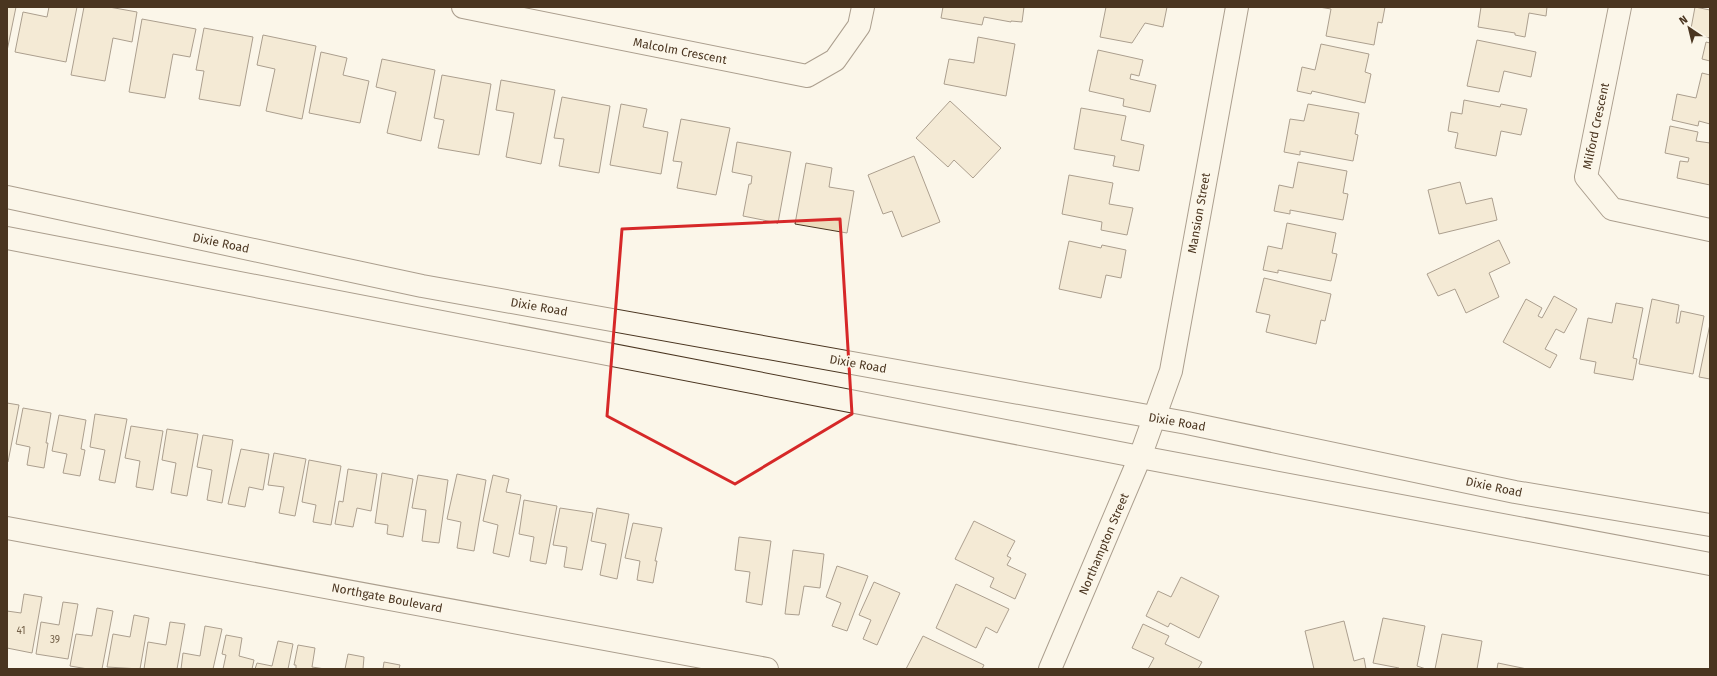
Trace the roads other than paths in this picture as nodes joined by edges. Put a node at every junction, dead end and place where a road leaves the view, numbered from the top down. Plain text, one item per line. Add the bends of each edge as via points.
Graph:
1 (463, 7) edge
2 (863, 7) edge
3 (1237, 7) edge
4 (1620, 7) edge
5 (7, 197) edge
6 (1710, 230) edge
7 (7, 238) edge
8 (1155, 418) junction
9 (1140, 457) junction
10 (1710, 525) edge
11 (7, 528) edge
12 (1710, 564) edge
13 (767, 669) edge
14 (1050, 669) edge

1 - 2 main road, Malcolm Crescent via 807,76 835,60 858,26
3 - 8 main road, Mansion Street via 1171,371
4 - 6 main road, Milford Crescent via 1586,177 1612,209
5 - 8 main road, Dixie Road via 422,286
7 - 9 main road
8 - 9 main road, Northampton Street
8 - 10 main road, Dixie Road via 1515,492
9 - 12 main road
9 - 14 main road, Northampton Street
11 - 13 main road, Northgate Boulevard

